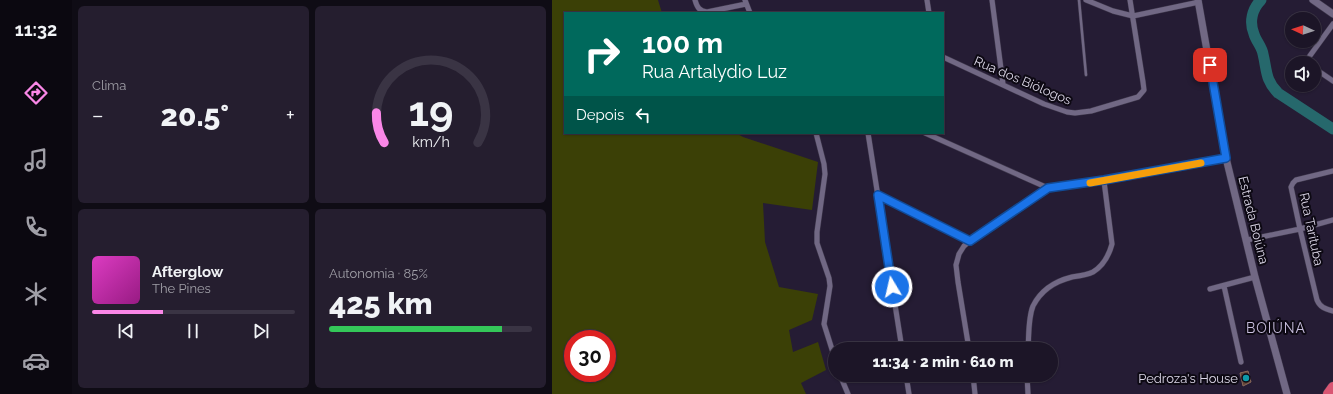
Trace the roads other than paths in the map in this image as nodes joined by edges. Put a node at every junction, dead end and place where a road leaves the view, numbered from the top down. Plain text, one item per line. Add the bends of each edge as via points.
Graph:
1 (695, 0) edge
2 (927, 0) edge
3 (992, 0) edge
4 (1079, 0) edge
5 (1086, 0) edge
6 (1130, 0) edge
7 (1313, 0) edge
8 (1201, 1) edge
9 (745, 2) edge
10 (750, 12) edge
11 (929, 12) edge
12 (1333, 14) edge
13 (1133, 16) junction
14 (1333, 24) edge
15 (1311, 56) edge
16 (944, 57) edge
17 (1321, 73) edge
18 (1086, 75) dead end
19 (1333, 81) edge
20 (1002, 84) junction
21 (816, 134) edge
22 (868, 134) edge
23 (927, 134) edge
24 (1226, 158) junction
25 (1333, 171) edge
26 (1104, 180) junction
27 (1048, 188) junction
28 (878, 195) junction
29 (1333, 220) edge
30 (1300, 229) junction
31 (1247, 240) junction
32 (970, 241) junction
33 (1255, 277) junction
34 (1224, 286) junction
35 (1210, 289) dead end
36 (1333, 311) edge
37 (830, 342) edge
38 (901, 342) edge
39 (968, 342) edge
40 (1028, 342) edge
41 (1241, 362) dead end
42 (843, 382) edge
43 (907, 382) edge
44 (974, 382) edge
45 (1027, 382) edge
46 (1333, 389) edge
47 (848, 394) edge
48 (910, 394) edge
49 (975, 394) edge
50 (1028, 394) edge
51 (1287, 394) edge
52 (1328, 394) edge

1 - 9 street via 702,12
2 - 11 street
3 - 20 street
4 - 18 lane
5 - 13 street
6 - 13 street, Rua dos Biólogos
7 - 12 street
8 - 13 street
8 - 24 street, Estrada Boiúna
9 - 10 street
13 - 20 street, Rua dos Biólogos via 1144,90 1138,98 1075,113 1044,104
14 - 15 street
16 - 20 street, Rua dos Biólogos
17 - 19 street
21 - 37 street via 825,174 817,243 829,278 824,324
22 - 28 street
23 - 27 street
24 - 26 street
24 - 31 street, Estrada Boiúna
25 - 30 street, Rua Tarituba via 1304,177 1293,183 1291,187
26 - 27 street
26 - 40 street via 1112,244 1109,254 1093,271 1065,279 1046,289 1033,306
27 - 32 street
28 - 32 street
28 - 38 street
29 - 30 street
30 - 31 street
30 - 36 street, Rua Tarituba via 1319,305
31 - 33 street, Estrada Boiúna
32 - 39 street via 959,254 956,265
33 - 34 street
33 - 51 street, Estrada Boiúna
34 - 35 street
34 - 41 street
42 - 47 street
43 - 48 street
44 - 49 street
45 - 50 street
46 - 52 highway

